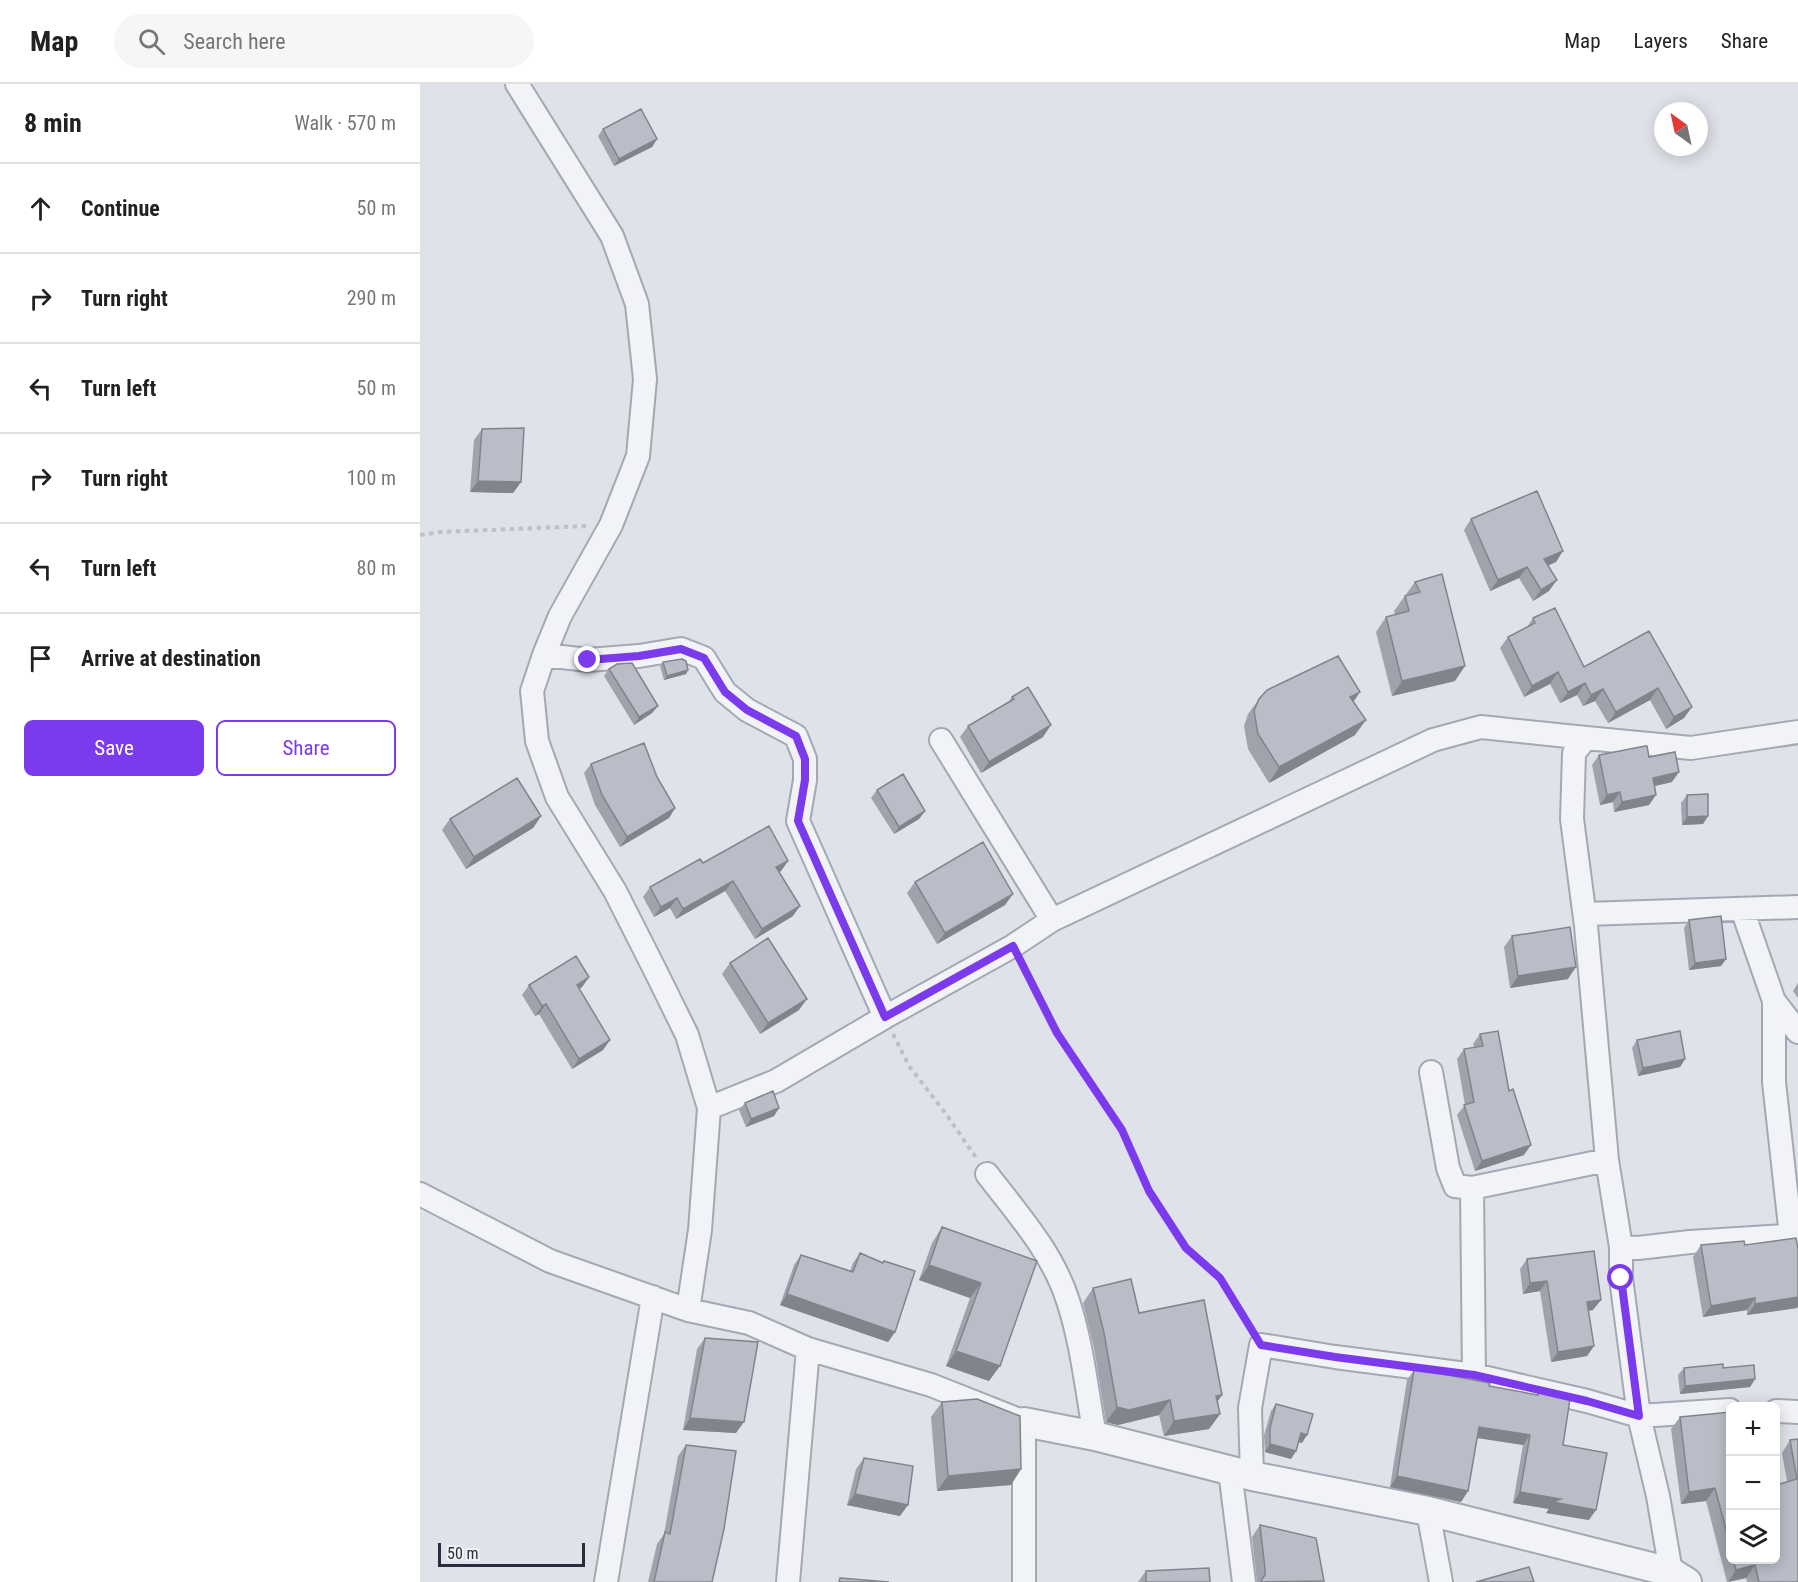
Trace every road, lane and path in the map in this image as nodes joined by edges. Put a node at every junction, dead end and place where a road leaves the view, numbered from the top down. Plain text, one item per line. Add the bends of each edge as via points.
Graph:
1 (518, 84) edge
2 (611, 525) junction
3 (420, 535) edge
4 (544, 656) junction
5 (1798, 732) edge
6 (1586, 738) junction
7 (941, 740) dead end
8 (1798, 907) edge
9 (1742, 909) junction
10 (1585, 914) junction
11 (1052, 920) junction
12 (1013, 946) junction
13 (1774, 1001) junction
14 (885, 1017) junction
15 (1798, 1032) edge
16 (1431, 1072) dead end
17 (709, 1108) junction
18 (1607, 1160) junction
19 (987, 1174) joint
20 (1472, 1188) junction
21 (420, 1194) edge
22 (1794, 1235) edge
23 (1621, 1247) junction
24 (653, 1298) junction
25 (688, 1310) junction
26 (1261, 1345) junction
27 (808, 1349) junction
28 (1474, 1375) junction
29 (1726, 1410) edge
30 (1780, 1411) edge
31 (1798, 1412) edge
32 (1639, 1416) junction
33 (1024, 1422) junction
34 (1095, 1436) junction
35 (1241, 1474) junction
36 (1428, 1511) junction
37 (1679, 1577) edge
38 (606, 1582) edge
39 (788, 1582) edge
40 (1024, 1582) edge
41 (1244, 1582) edge
42 (1441, 1582) edge

1 - 2 street via 612,236 637,304 645,379 638,456
2 - 3 path
2 - 4 street via 560,616
4 - 14 street via 588,660 681,649 704,658 725,692 747,710 796,736 805,759 798,821
4 - 17 street via 532,691 537,741 556,797 615,891 687,1035
5 - 6 street via 1691,748
6 - 10 street via 1574,753 1572,819
6 - 11 street via 1481,727 1432,740
7 - 11 street
8 - 9 street
9 - 10 street
9 - 13 street
10 - 18 street
11 - 12 street
12 - 14 street
12 - 26 path via 1057,1033 1122,1130 1149,1191 1186,1248 1220,1278
13 - 15 street
13 - 22 street via 1774,1082
14 - 17 street via 776,1081
14 - 19 path via 909,1066
16 - 20 street via 1448,1168 1455,1186
17 - 25 street via 700,1230
18 - 20 street
18 - 23 street
19 - 34 street via 1035,1236 1068,1300
20 - 28 street
21 - 24 street via 550,1261
22 - 23 street
23 - 32 street via 1621,1278
24 - 25 street
24 - 38 street
25 - 27 street via 749,1323
26 - 28 street
26 - 35 street
27 - 33 street via 931,1385
27 - 39 street
28 - 32 street
29 - 32 street
30 - 31 street
32 - 37 street
33 - 34 street
33 - 40 street
34 - 35 street
35 - 36 street
35 - 41 street
36 - 37 street
36 - 42 street

